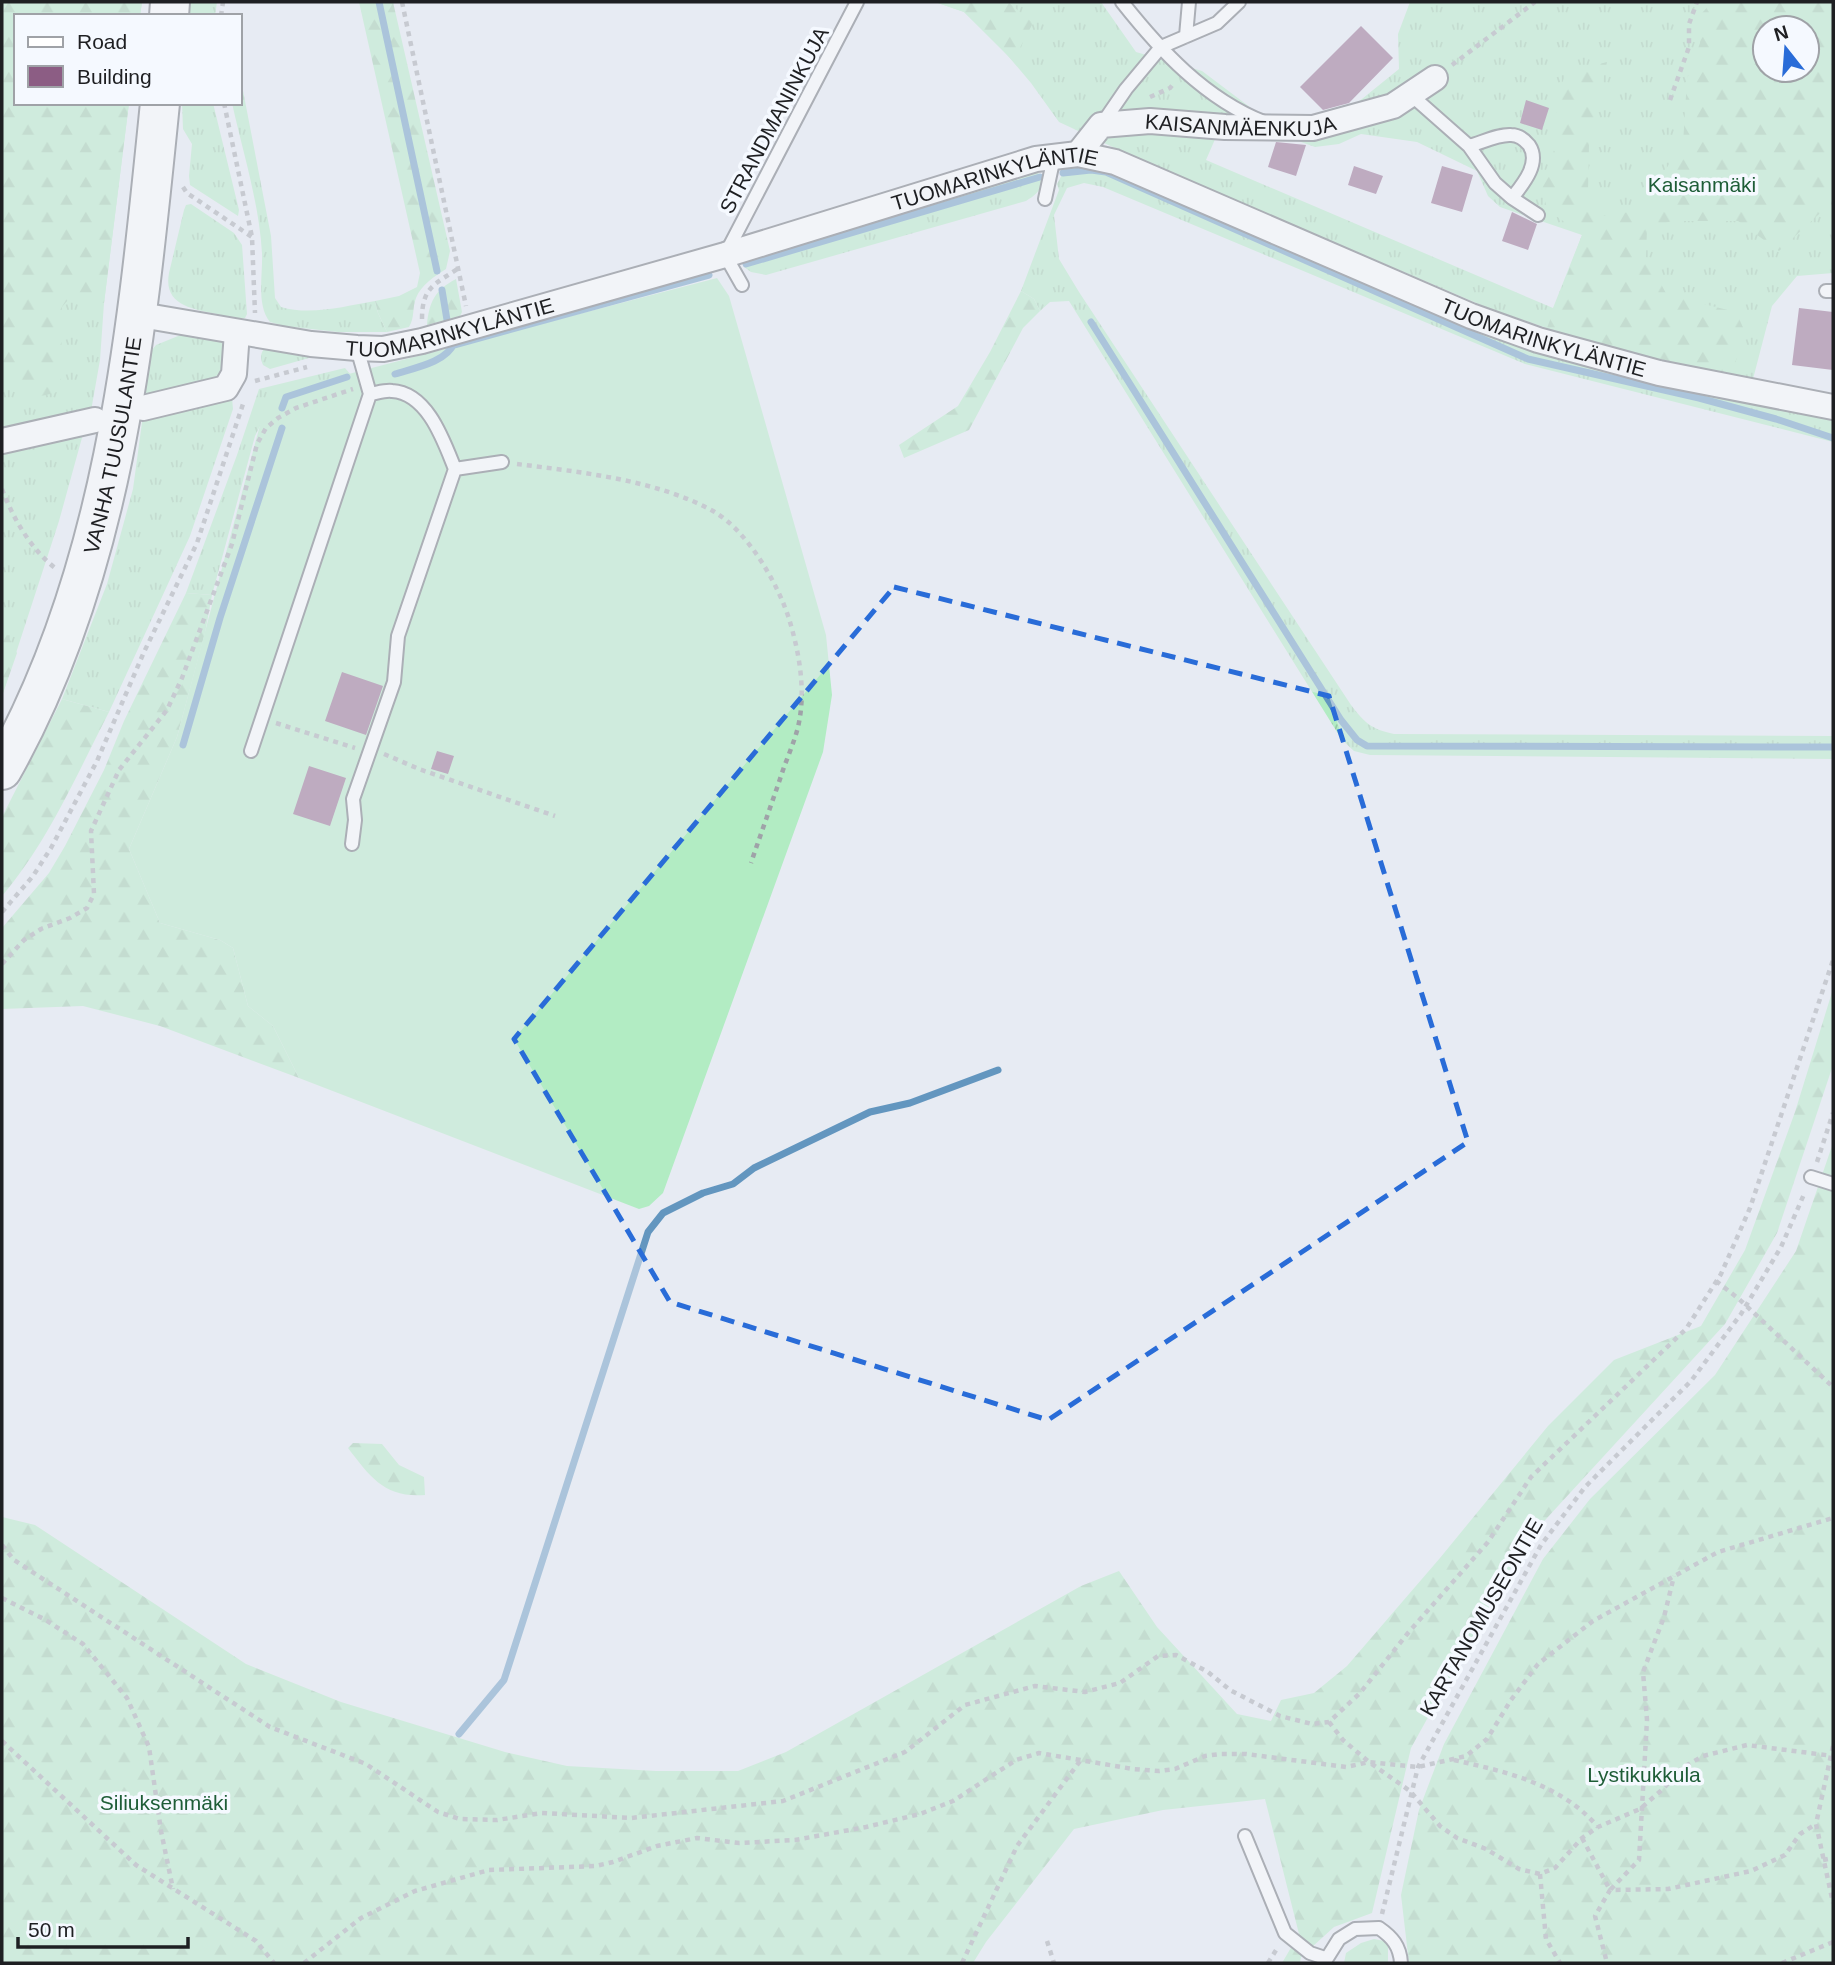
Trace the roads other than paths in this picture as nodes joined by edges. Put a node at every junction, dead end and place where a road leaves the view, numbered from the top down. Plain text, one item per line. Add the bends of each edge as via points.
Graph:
1 (858, 2) edge
2 (1122, 2) edge
3 (1189, 2) edge
4 (1238, 2) edge
5 (1186, 36) junction
6 (1161, 47) junction
7 (1435, 78) road end
8 (1410, 94) junction
9 (160, 105) edge
10 (1101, 125) junction
11 (1280, 128) junction
12 (1469, 146) junction
13 (1066, 155) junction
14 (1512, 198) junction
15 (1045, 199) dead end
16 (1538, 215) dead end
17 (725, 255) junction
18 (742, 285) dead end
19 (135, 314) junction
20 (237, 332) junction
21 (357, 348) junction
22 (369, 389) junction
23 (1833, 407) edge
24 (143, 408) dead end
25 (95, 421) dead end
26 (2, 442) edge
27 (502, 462) road end
28 (455, 469) junction
29 (251, 751) dead end
30 (2, 770) edge
31 (352, 844) dead end
32 (1811, 1177) road end
33 (1833, 1184) edge
34 (1245, 1836) dead end
35 (1324, 1961) edge
36 (1401, 1963) edge

1 - 17 lane, STRANDMANINKUJA
2 - 6 lane
3 - 5 lane
4 - 5 lane via 1217,23
5 - 6 lane
6 - 10 lane
6 - 11 lane via 1205,89
7 - 8 street, KAISANMÄENKUJA
8 - 11 street, KAISANMÄENKUJA via 1393,106 1313,128
8 - 12 lane
9 - 19 main road, VANHA TUUSULANTIE
10 - 11 street, KAISANMÄENKUJA via 1150,121
10 - 13 street
12 - 14 lane via 1495,183
12 - 14 lane via 1508,134 1528,143 1532,166
13 - 15 lane
13 - 17 street, TUOMARINKYLÄNTIE via 1036,159
13 - 23 street, TUOMARINKYLÄNTIE via 1115,162 1471,316 1538,340 1659,373
14 - 16 lane
17 - 18 lane
17 - 21 street, TUOMARINKYLÄNTIE via 422,341 383,349
19 - 20 street, TUOMARINKYLÄNTIE
19 - 30 main road, VANHA TUUSULANTIE via 122,417 71,620
20 - 21 street, TUOMARINKYLÄNTIE
20 - 24 street via 234,374 226,388
21 - 22 lane
22 - 28 lane via 403,393 415,401 436,426
22 - 29 lane
25 - 26 street
27 - 28 lane
28 - 31 lane via 398,636 394,682 353,799
32 - 33 lane
34 - 35 lane via 1285,1933
35 - 36 lane via 1339,1939 1355,1929 1379,1928 1393,1938

